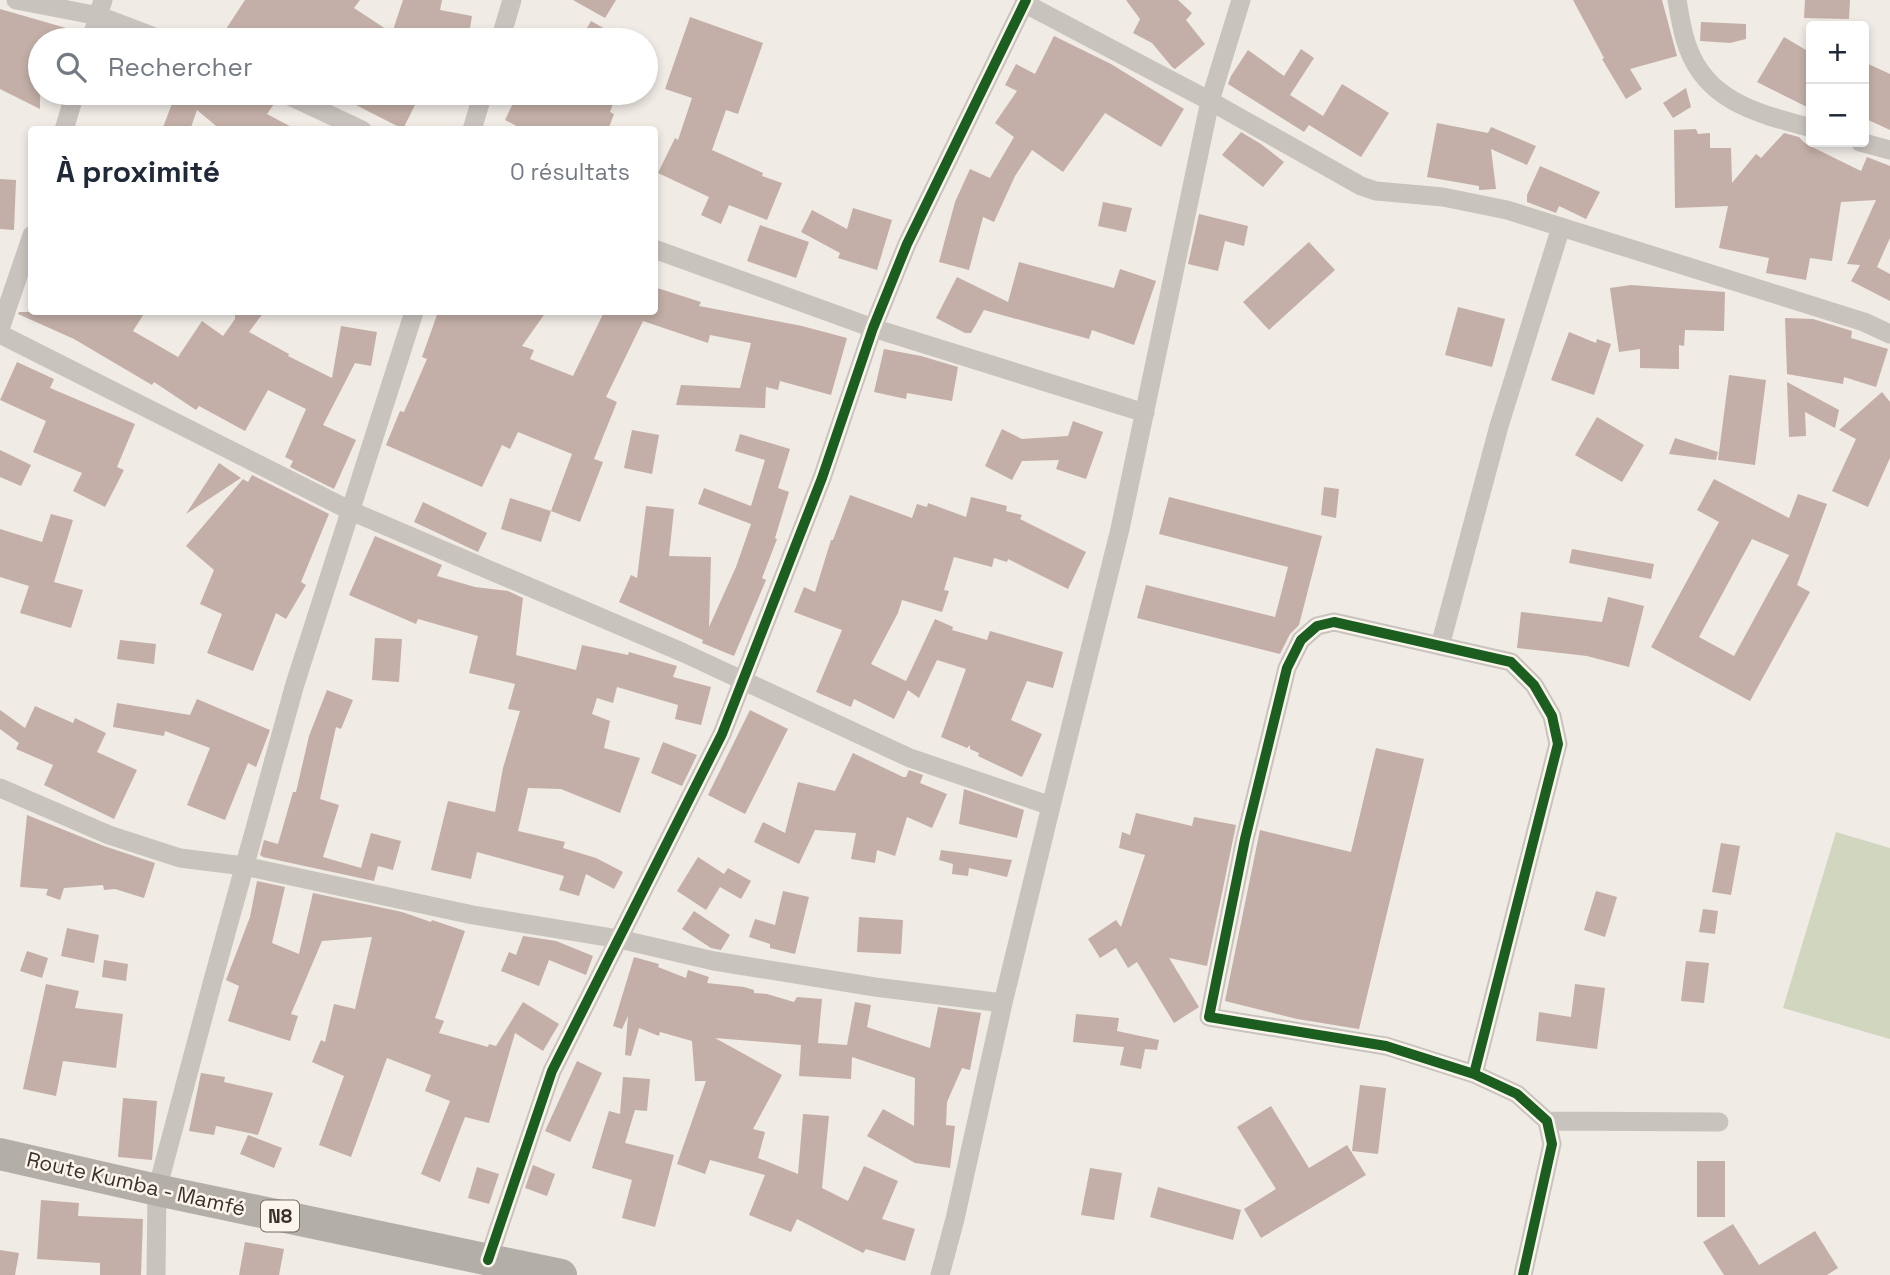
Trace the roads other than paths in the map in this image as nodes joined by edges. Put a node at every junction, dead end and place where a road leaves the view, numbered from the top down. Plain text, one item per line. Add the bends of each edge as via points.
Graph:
1 (16, 0) edge
2 (512, 0) edge
3 (1241, 0) edge
4 (1677, 0) edge
5 (1025, 1) edge
6 (101, 8) edge
7 (95, 28) edge
8 (139, 28) edge
9 (504, 28) edge
10 (1210, 101) junction
11 (71, 105) edge
12 (309, 105) edge
13 (480, 105) edge
14 (65, 126) edge
15 (353, 126) edge
16 (473, 126) edge
17 (1806, 127) edge
18 (1869, 144) edge
19 (1890, 150) edge
20 (1561, 227) junction
21 (28, 247) edge
22 (658, 250) edge
23 (413, 315) edge
24 (873, 328) junction
25 (0, 332) edge
26 (1890, 334) edge
27 (1145, 413) junction
28 (351, 511) junction
29 (1440, 646) junction
30 (743, 680) junction
31 (0, 788) edge
32 (1051, 806) junction
33 (244, 866) junction
34 (619, 939) junction
35 (1003, 1003) junction
36 (1474, 1074) junction
37 (1547, 1121) junction
38 (1719, 1122) dead end
39 (0, 1154) edge
40 (157, 1190) junction
41 (502, 1266) edge
42 (156, 1275) edge
43 (561, 1275) edge
44 (940, 1275) edge
45 (1523, 1275) edge

1 - 6 street
2 - 9 street
3 - 10 street
4 - 17 street via 1688,48 1703,79 1726,99
5 - 10 street
5 - 24 street via 907,244
6 - 7 street
6 - 8 street
10 - 20 street via 1361,186 1507,210
10 - 27 street
11 - 14 street
12 - 15 street
13 - 16 street
18 - 19 street
20 - 26 street
20 - 29 street via 1499,426
21 - 25 street
22 - 24 street
23 - 28 street
24 - 27 street
24 - 30 street via 822,478
25 - 28 street
27 - 32 street
28 - 30 street
28 - 33 street via 295,684
29 - 36 street via 1511,662 1534,685 1552,716 1559,744
29 - 36 street via 1334,622 1317,626 1301,640 1287,668 1245,839 1209,1017 1386,1046
30 - 32 street via 910,758
30 - 34 street via 722,734
31 - 33 street via 109,835 180,858
32 - 35 street
33 - 34 street via 473,915
33 - 40 street
34 - 35 street via 714,961
34 - 41 street via 552,1072
35 - 44 street
36 - 37 street via 1517,1094
37 - 38 street
37 - 45 street via 1552,1144
39 - 40 highway, Route Kumba - Mamfé / N8
40 - 41 highway, Route Kumba - Mamfé / N8
40 - 42 street
41 - 43 highway, Route Kumba - Mamfé / N8

